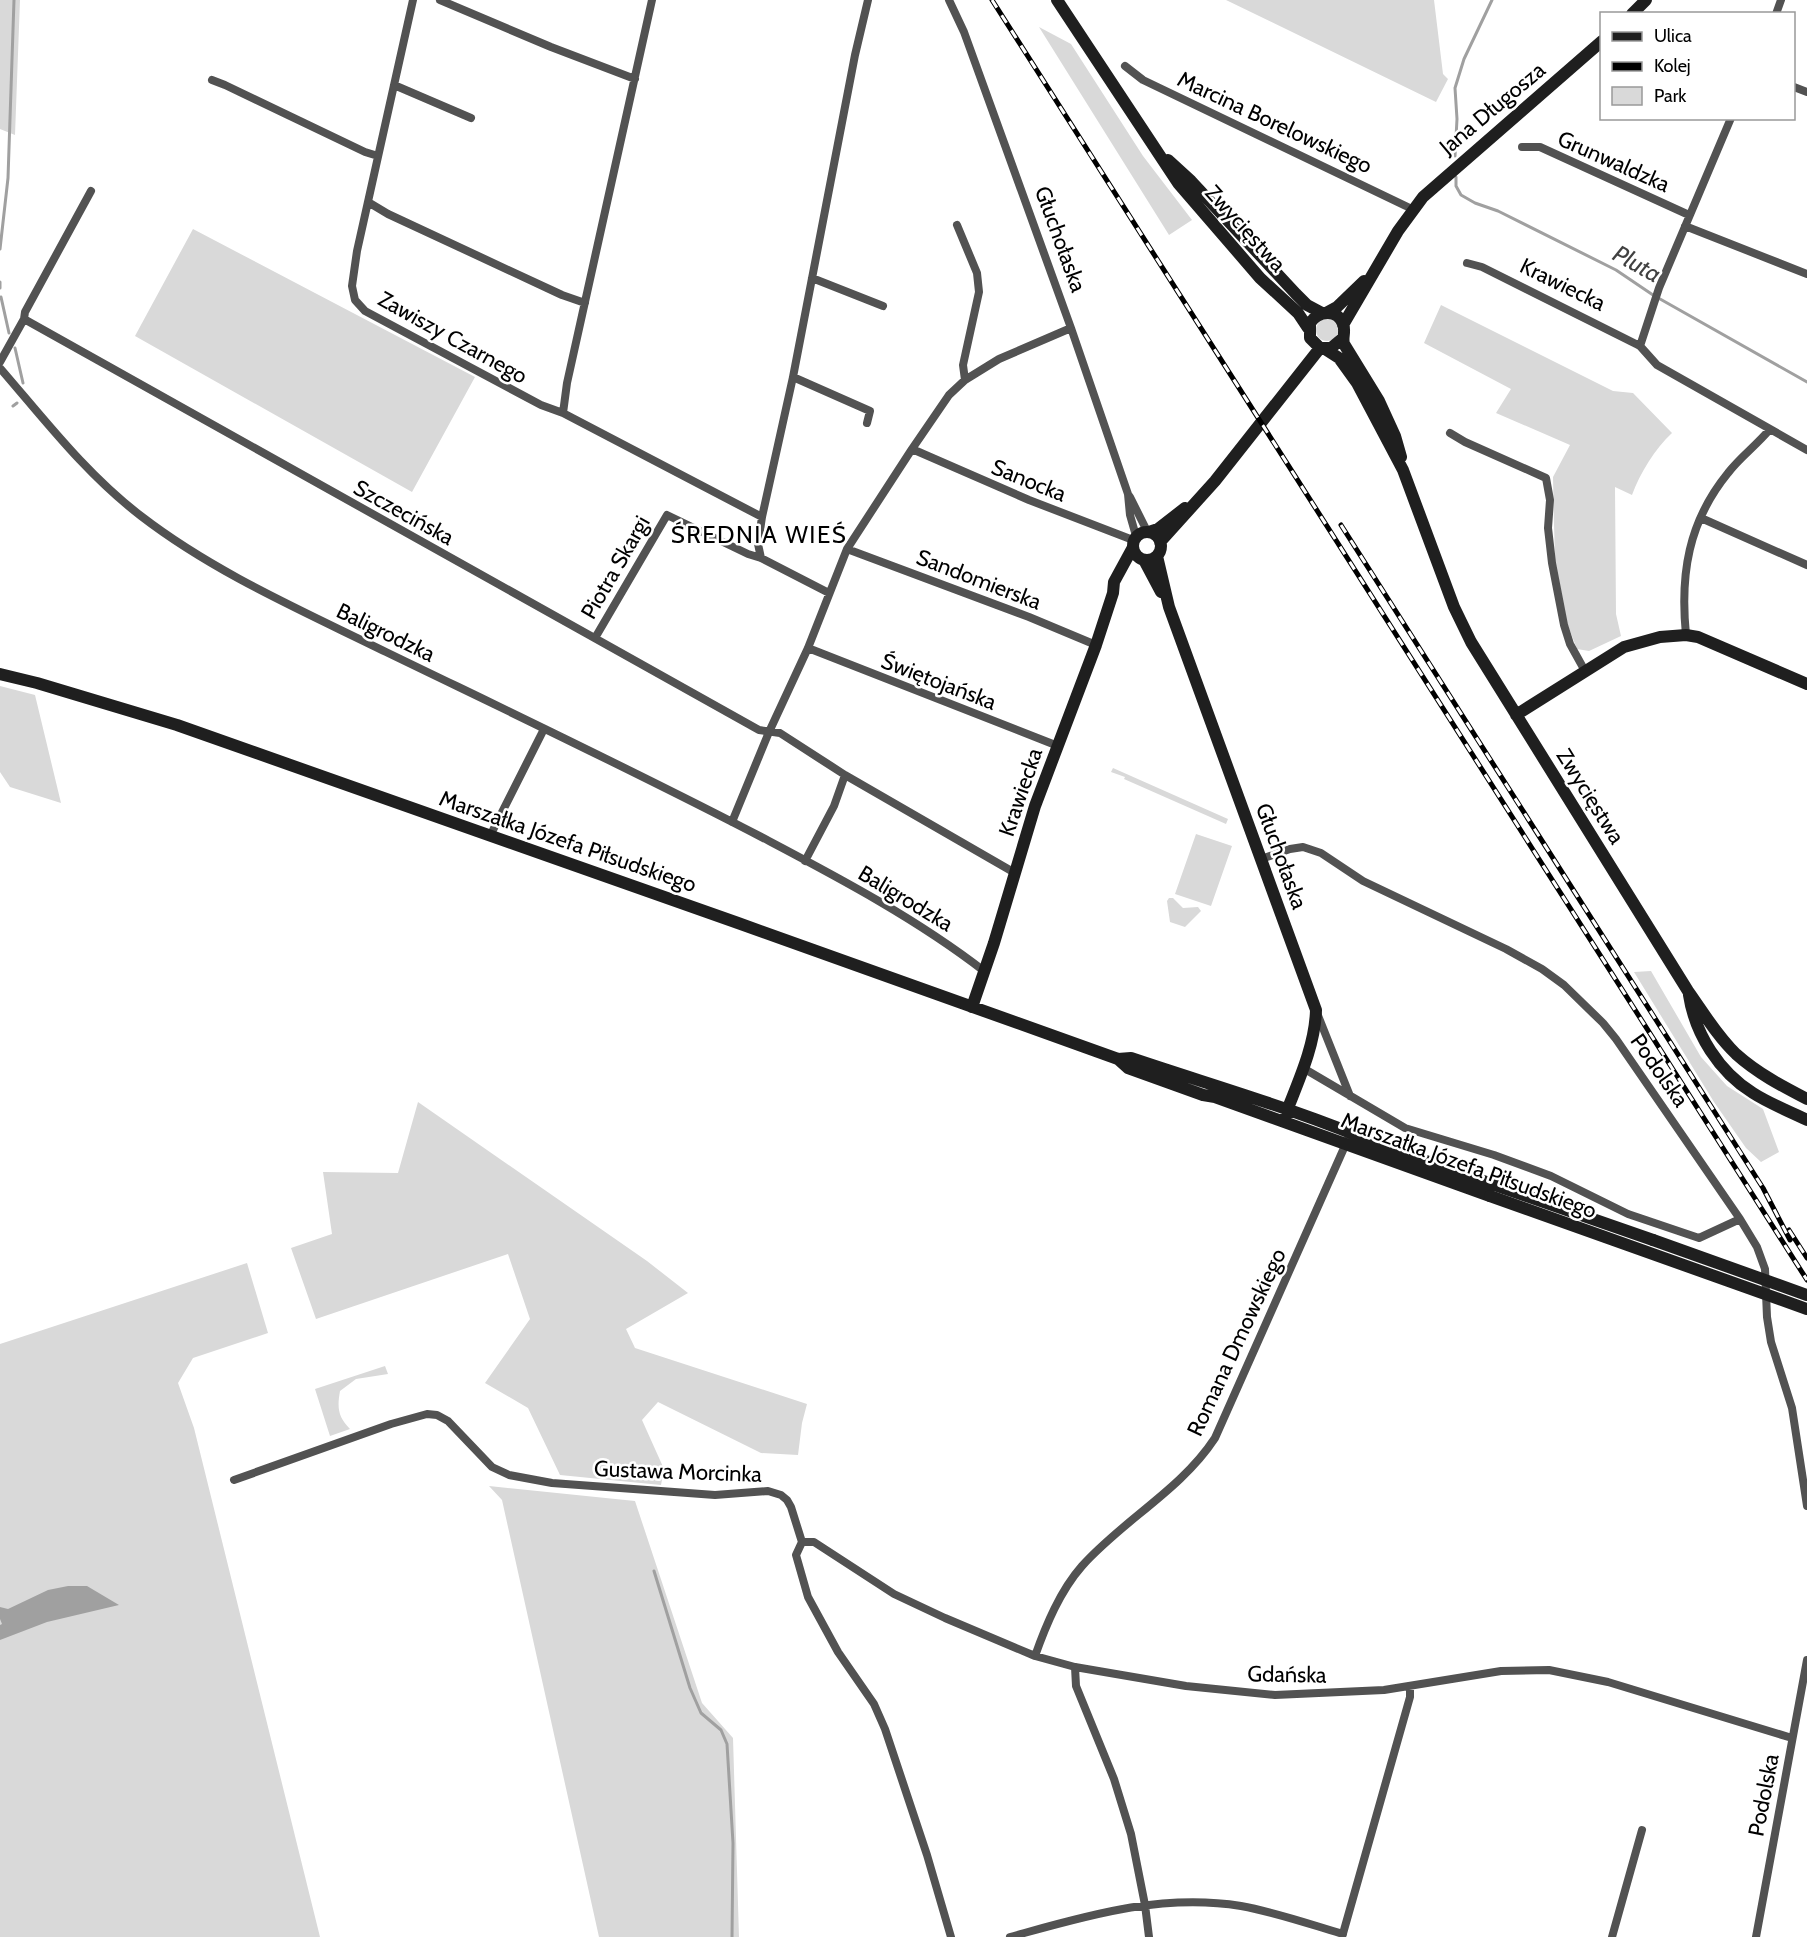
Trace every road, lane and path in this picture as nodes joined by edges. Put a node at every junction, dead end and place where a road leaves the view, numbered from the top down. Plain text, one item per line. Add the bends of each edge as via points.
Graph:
1 (413, 0) edge
2 (440, 0) edge
3 (652, 0) edge
4 (868, 0) edge
5 (949, 0) edge
6 (1057, 0) edge
7 (1646, 0) edge
8 (1634, 12) edge
9 (1600, 43) edge
10 (1125, 66) dead end
11 (634, 79) junction
12 (212, 81) dead end
13 (394, 85) junction
14 (471, 118) dead end
15 (1730, 120) edge
16 (1522, 147) dead end
17 (1158, 151) junction
18 (378, 156) junction
19 (92, 191) dead end
20 (368, 202) junction
21 (1412, 209) junction
22 (1689, 215) junction
23 (957, 225) dead end
24 (1685, 226) junction
25 (1467, 263) dead end
26 (1375, 269) junction
27 (1807, 274) edge
28 (812, 278) junction
29 (585, 303) junction
30 (883, 306) dead end
31 (1324, 313) junction
32 (24, 319) junction
33 (1343, 324) junction
34 (1071, 328) junction
35 (1308, 328) junction
36 (1343, 338) junction
37 (1640, 346) junction
38 (1323, 348) junction
39 (0, 362) edge
40 (0, 368) edge
41 (792, 377) junction
42 (964, 380) junction
43 (563, 413) junction
44 (867, 423) dead end
45 (1770, 429) junction
46 (1450, 433) dead end
47 (912, 449) junction
48 (1807, 450) edge
49 (1403, 470) junction
50 (1196, 501) junction
51 (762, 517) junction
52 (1701, 518) junction
53 (1140, 537) junction
54 (1160, 542) junction
55 (847, 549) junction
56 (1157, 556) junction
57 (761, 558) junction
58 (1143, 560) junction
59 (1807, 565) edge
60 (1113, 593) junction
61 (829, 594) junction
62 (1169, 607) junction
63 (1686, 635) junction
64 (595, 638) junction
65 (1096, 645) junction
66 (808, 648) junction
67 (1585, 671) junction
68 (2, 674) edge
69 (1807, 684) edge
70 (1516, 715) junction
71 (544, 729) junction
72 (769, 732) junction
73 (1058, 746) junction
74 (845, 775) junction
75 (732, 822) junction
76 (490, 836) junction
77 (1261, 859) junction
78 (806, 861) junction
79 (1015, 873) junction
80 (984, 971) junction
81 (1688, 991) junction
82 (972, 1007) junction
83 (1316, 1010) junction
84 (1303, 1068) junction
85 (1351, 1096) junction
86 (1807, 1099) edge
87 (1285, 1116) junction
88 (1807, 1120) edge
89 (1348, 1138) junction
90 (1492, 1190) junction
91 (1740, 1219) junction
92 (1807, 1295) edge
93 (1807, 1308) edge
94 (234, 1480) dead end
95 (1807, 1506) edge
96 (802, 1542) junction
97 (1035, 1656) junction
98 (1807, 1660) edge
99 (1075, 1667) junction
100 (1410, 1686) junction
101 (1792, 1738) junction
102 (1642, 1830) dead end
103 (1145, 1905) junction
104 (1343, 1936) edge
105 (951, 1937) edge
106 (1010, 1937) edge
107 (1149, 1937) edge
108 (1612, 1937) edge
109 (1756, 1937) edge

1 - 13 street, Zawiszy Czarnego
2 - 11 street
3 - 11 street
4 - 28 street
5 - 34 street, Głuchołaska
6 - 17 main road, Zwycięstwa
7 - 8 main road
9 - 21 main road, Jana Długosza
10 - 21 street, Marcina Borelowskiego via 1143,80
11 - 29 street
12 - 18 street
13 - 14 street
13 - 18 street, Zawiszy Czarnego
15 - 22 street, Grunwaldzka
16 - 22 street, Grunwaldzka via 1540,147
17 - 31 main road, Zwycięstwa via 1307,305
17 - 35 main road, Zwycięstwa via 1178,183
18 - 20 street, Zawiszy Czarnego
19 - 32 street
20 - 29 street via 408,224
20 - 43 street, Zawiszy Czarnego via 352,286 355,300 365,311
21 - 26 main road
22 - 24 street, Grunwaldzka
23 - 42 street via 977,273 979,292 963,365
24 - 27 street
24 - 37 street, Grunwaldzka via 1652,304
25 - 37 street, Krawiecka
26 - 31 main road via 1337,307
26 - 33 main road
28 - 30 street
28 - 41 street
29 - 43 street
31 - 33 main road via 1337,316
31 - 35 main road via 1313,318
32 - 39 street
32 - 64 street, Szczecińska
33 - 36 main road
34 - 42 street via 999,359
34 - 53 street, Głuchołaska
35 - 38 main road via 1312,342
36 - 38 main road via 1335,346
36 - 49 main road, Zwycięstwa via 1389,422
37 - 45 street, Krawiecka via 1657,365
38 - 49 main road, Zwycięstwa via 1339,358 1357,383
38 - 50 main road
40 - 71 street, Baligrodzka via 95,478 171,538 288,604
41 - 44 street via 870,411
41 - 51 street
42 - 47 street
43 - 51 street, Zawiszy Czarnego
45 - 48 street, Krawiecka
45 - 52 street via 1728,472
46 - 67 street via 1546,478 1552,562 1564,626
47 - 53 street, Sanocka via 1019,496
47 - 55 street
49 - 70 main road, Zwycięstwa via 1454,608
50 - 53 main road via 1158,529
50 - 54 main road
51 - 57 street via 758,544
52 - 59 street
52 - 63 street via 1684,573
53 - 54 main road via 1158,537
53 - 58 main road via 1136,556
53 - 60 main road, Krawiecka via 1114,582
54 - 56 main road
55 - 61 street
55 - 65 street, Sandomierska
56 - 58 main road
56 - 62 main road, Głuchołaska
57 - 61 street, Piotra Skargi
57 - 64 street, Piotra Skargi via 667,515
58 - 60 main road, Krawiecka via 1126,572
58 - 62 main road, Głuchołaska
60 - 65 main road, Krawiecka
61 - 66 street
62 - 77 main road, Głuchołaska
63 - 67 main road via 1624,647
63 - 69 main road via 1719,645
64 - 72 street, Szczecińska
65 - 73 main road, Krawiecka
66 - 72 street
66 - 73 street, Świętojańska
67 - 70 main road
68 - 76 main road, Marszałka Józefa Piłsudskiego via 177,725
70 - 81 main road, Zwycięstwa
71 - 75 street, Baligrodzka
71 - 76 street
72 - 74 street, Szczecińska via 780,733
72 - 75 street
73 - 79 main road, Krawiecka
74 - 78 street
74 - 79 street, Szczecińska
75 - 78 street, Baligrodzka
76 - 82 main road, Marszałka Józefa Piłsudskiego
77 - 83 main road, Głuchołaska
77 - 91 street, Podolska via 1290,849 1303,848 1321,854 1363,881 1506,949 1564,985 1604,1023
78 - 80 street, Baligrodzka via 936,936
79 - 80 main road, Krawiecka
80 - 82 main road, Krawiecka
81 - 86 main road, Zwycięstwa via 1737,1054 1765,1076
81 - 88 main road via 1700,1033 1723,1067 1752,1093
82 - 87 main road, Marszałka Józefa Piłsudskiego via 1118,1059 1128,1068
83 - 84 main road, Głuchołaska via 1316,1024
83 - 85 street, Marszałka Józefa Piłsudskiego
84 - 85 street, Marszałka Józefa Piłsudskiego
84 - 87 main road, Głuchołaska
85 - 91 street, Marszałka Józefa Piłsudskiego via 1405,1128 1551,1176 1628,1214 1700,1238
87 - 89 main road, Marszałka Józefa Piłsudskiego
89 - 90 main road, Marszałka Józefa Piłsudskiego
89 - 97 street, Romana Dmowskiego via 1215,1438 1186,1474 1083,1565 1063,1593
90 - 92 main road, Marszałka Józefa Piłsudskiego, bridge
90 - 93 main road, Marszałka Józefa Piłsudskiego, bridge
91 - 95 street, Podolska via 1765,1269 1771,1342 1792,1408
94 - 96 street, Gustawa Morcinka via 384,1427 427,1414 438,1415 492,1467 509,1475 563,1484 715,1494 768,1491 781,1495 791,1507
96 - 97 street, Gdańska via 814,1542 894,1594
96 - 105 street, Gustawa Morcinka via 796,1555 808,1597 838,1652 874,1704 885,1729
97 - 99 street, Gdańska
98 - 101 street, Podolska
99 - 100 street, Gdańska via 1186,1686 1269,1694 1324,1694
99 - 103 street via 1076,1686 1121,1801
100 - 101 street, Gdańska via 1501,1671 1563,1671
100 - 104 street
101 - 109 street, Podolska
102 - 108 street
103 - 104 street via 1239,1906
103 - 106 street
103 - 107 street

